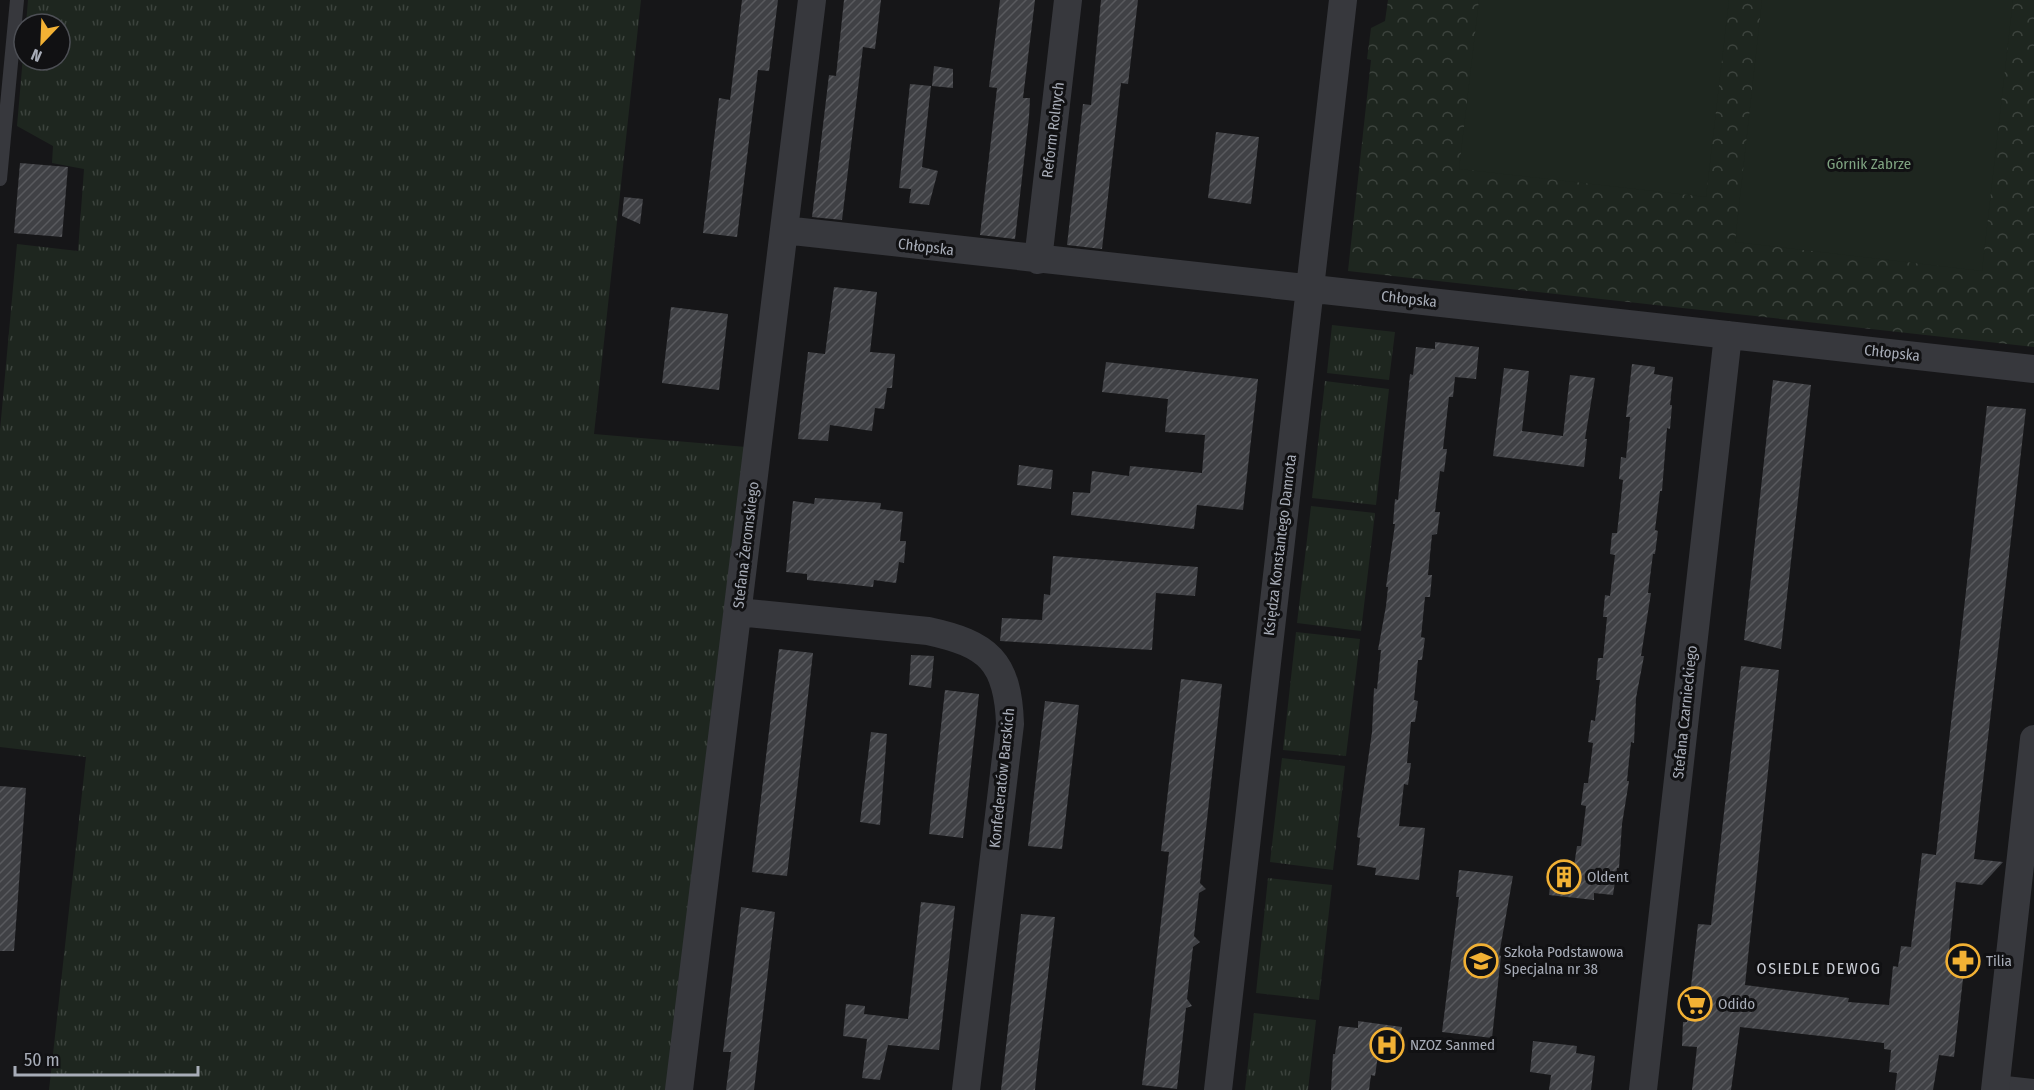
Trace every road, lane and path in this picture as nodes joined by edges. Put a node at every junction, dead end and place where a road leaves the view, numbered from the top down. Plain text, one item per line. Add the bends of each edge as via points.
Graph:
1 (17, 0) edge
2 (812, 0) edge
3 (1068, 0) edge
4 (1343, 0) edge
5 (0, 171) edge
6 (784, 230) junction
7 (1038, 260) junction
8 (1309, 289) junction
9 (1728, 335) junction
10 (2034, 369) edge
11 (738, 612) junction
12 (2034, 739) edge
13 (1996, 1086) edge
14 (2034, 1086) edge
15 (679, 1090) edge
16 (966, 1090) edge
17 (1218, 1090) edge
18 (1643, 1090) edge

1 - 5 lane
2 - 6 street, Stefana Żeromskiego
3 - 7 street, Reform Rolnych
4 - 8 street, Księdza Konstantego Damrota
6 - 7 street, Chłopska
6 - 11 street, Stefana Żeromskiego
7 - 8 street, Chłopska
8 - 9 street, Chłopska
8 - 17 street, Księdza Konstantego Damrota
9 - 10 street, Chłopska
9 - 18 street, Stefana Czarnieckiego
11 - 15 street, Stefana Żeromskiego
11 - 16 street, Konfederatów Barskich via 928,631 978,647 999,668 1009,692 1010,724
12 - 13 street
13 - 14 lane

